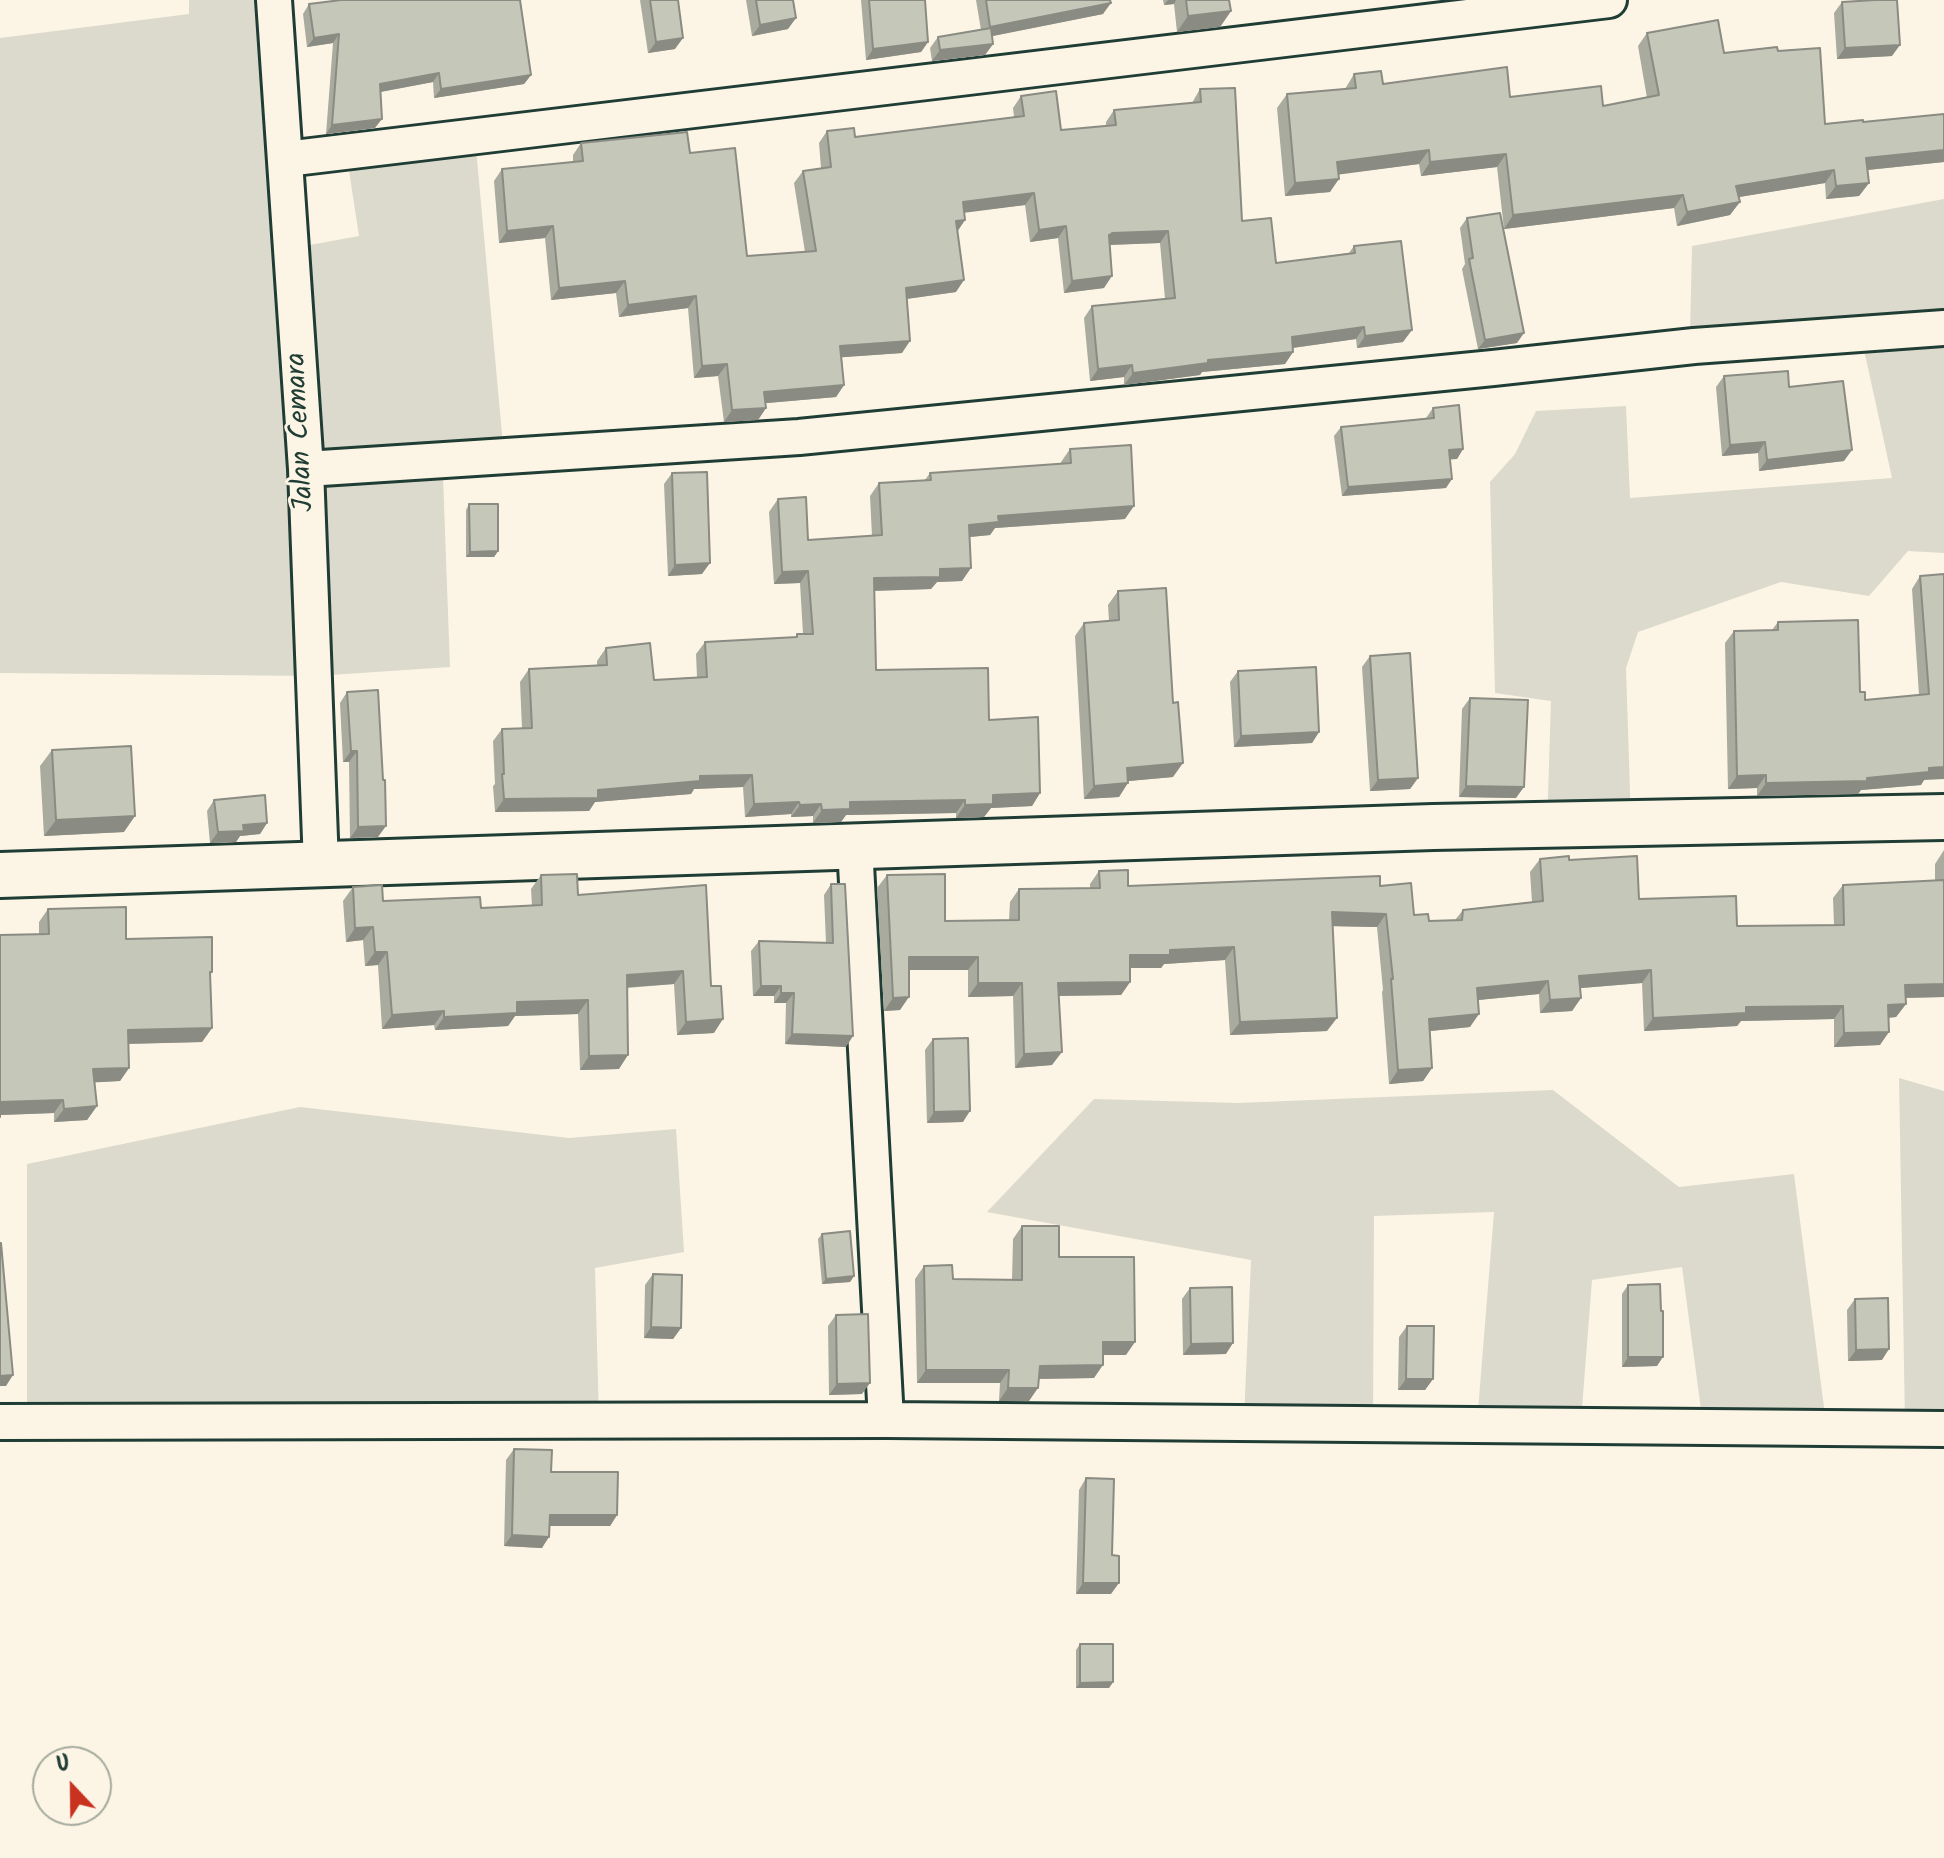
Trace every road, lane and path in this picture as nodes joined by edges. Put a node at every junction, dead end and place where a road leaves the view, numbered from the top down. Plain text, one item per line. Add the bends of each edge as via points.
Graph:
1 (274, 0) edge
2 (1609, 0) edge
3 (286, 159) junction
4 (1944, 328) edge
5 (306, 469) junction
6 (1944, 817) edge
7 (855, 846) junction
8 (321, 865) junction
9 (0, 875) edge
10 (886, 1420) junction
11 (0, 1422) edge
12 (1944, 1429) edge

1 - 3 street, Jalan Cemara
2 - 3 street
3 - 5 street, Jalan Cemara
4 - 5 street via 1694,346 799,437
5 - 8 street, Jalan Cemara
6 - 7 street
7 - 8 street
7 - 10 street
8 - 9 street
10 - 11 street
10 - 12 street

